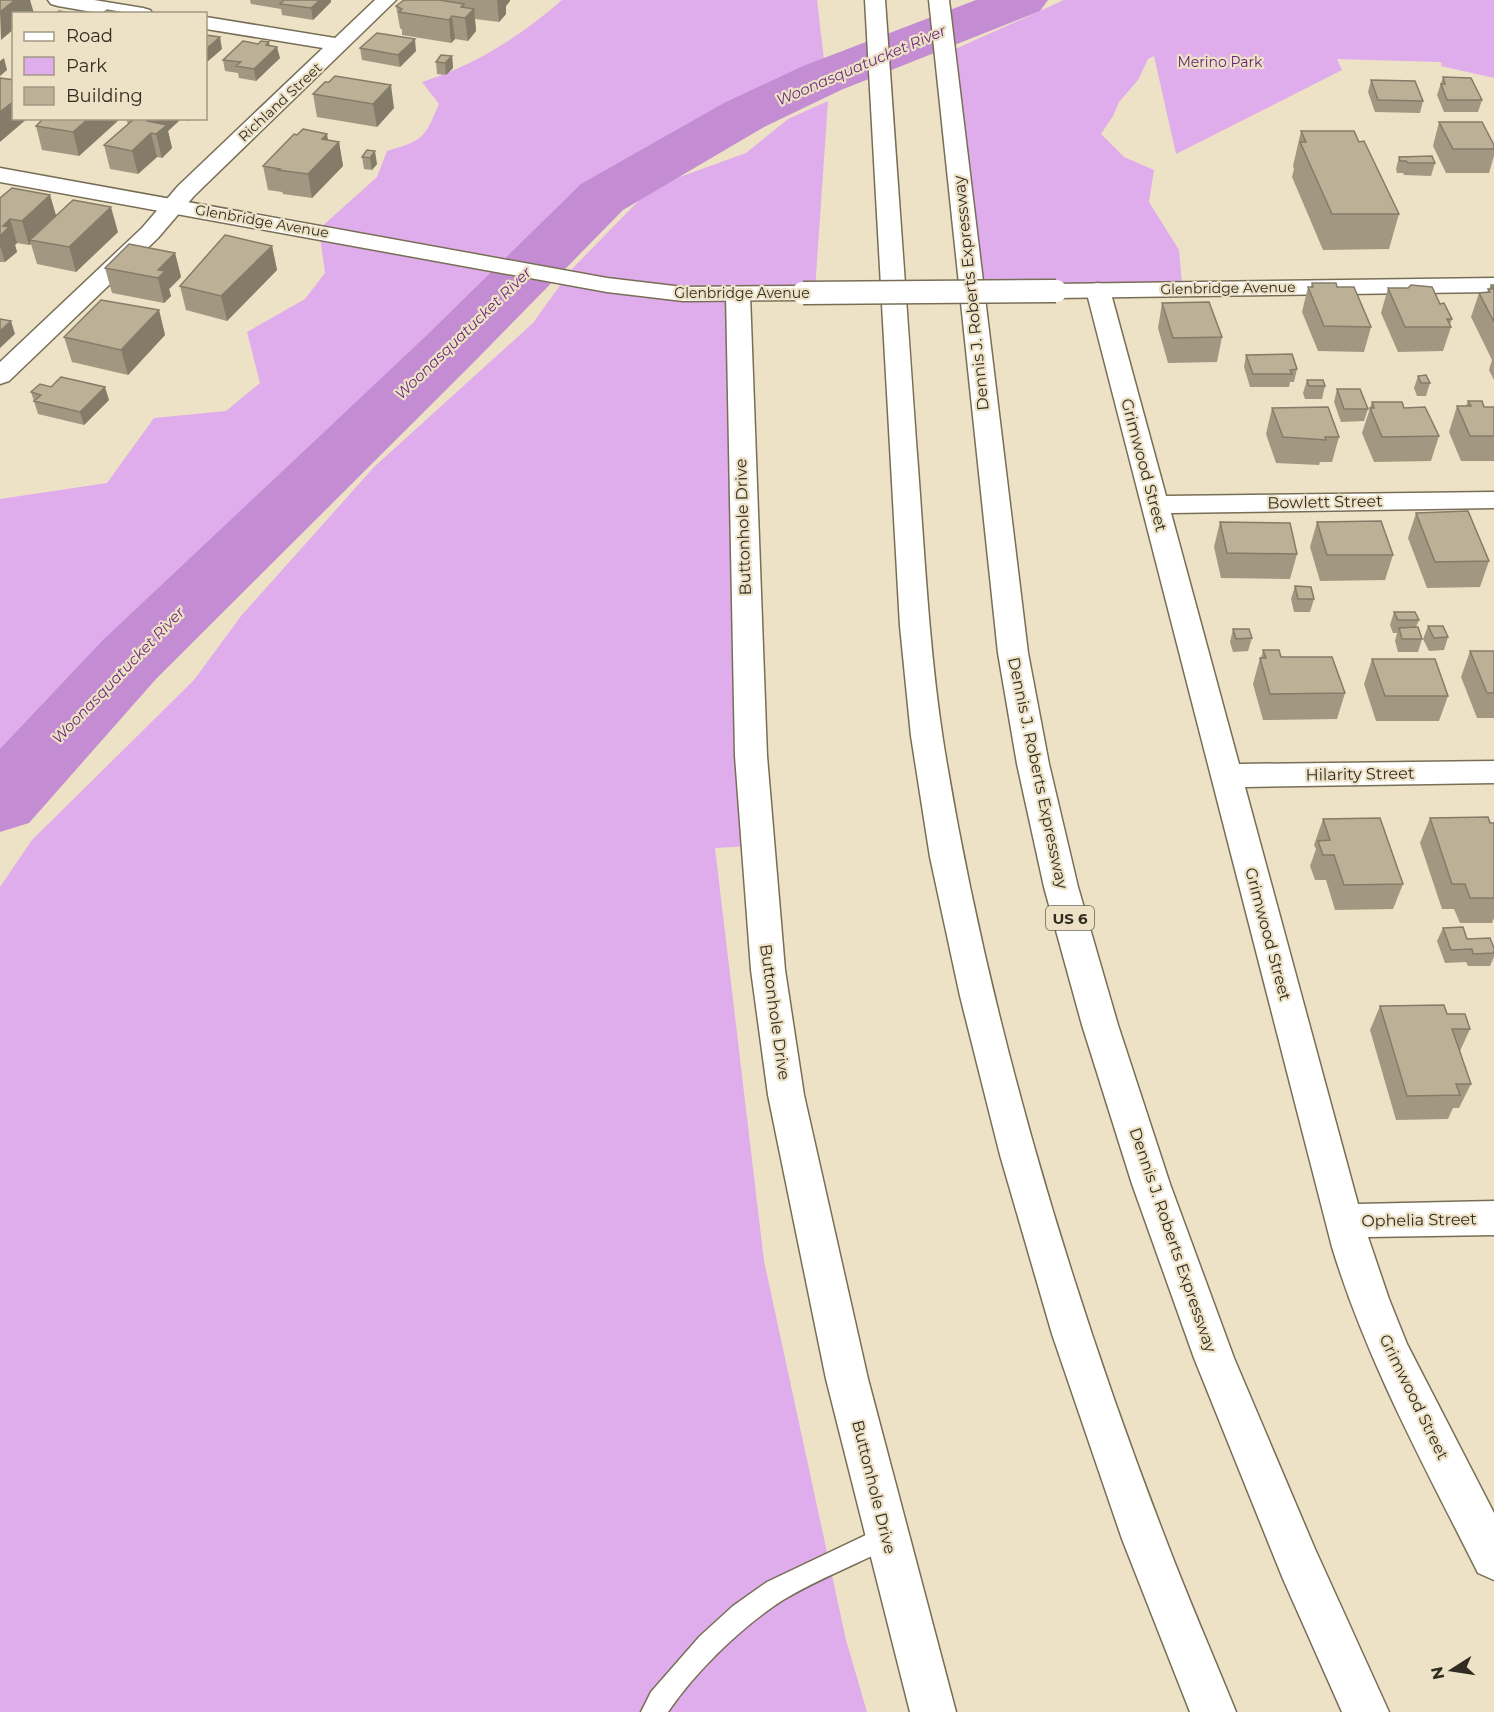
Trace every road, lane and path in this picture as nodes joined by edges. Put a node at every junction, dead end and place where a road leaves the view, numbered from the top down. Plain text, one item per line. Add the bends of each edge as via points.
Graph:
1 (58, 0) edge
2 (386, 0) edge
3 (939, 0) edge
4 (876, 9) edge
5 (131, 12) edge
6 (207, 23) edge
7 (340, 45) junction
8 (4, 179) edge
9 (176, 205) junction
10 (1494, 285) edge
11 (1098, 290) junction
12 (738, 294) junction
13 (0, 376) edge
14 (1494, 500) edge
15 (1155, 505) junction
16 (1494, 772) edge
17 (1227, 776) junction
18 (1494, 1218) edge
19 (1343, 1221) junction
20 (886, 1537) junction
21 (1494, 1558) edge
22 (654, 1712) edge
23 (933, 1712) edge
24 (1213, 1712) edge
25 (1366, 1712) edge

1 - 5 main road
2 - 7 main road, Richland Street
3 - 25 main road, Dennis J. Roberts Expressway / US 6 via 1013,653 1061,887 1151,1184 1214,1358 1299,1564
4 - 24 main road via 915,626 927,736 947,857 1016,1143 1072,1334 1144,1539
6 - 7 main road
7 - 9 main road, Richland Street via 186,191
8 - 9 main road, Glenbridge Avenue
9 - 12 main road, Glenbridge Avenue via 633,289
9 - 13 main road, Richland Street
10 - 11 main road, Glenbridge Avenue
11 - 12 main road, Glenbridge Avenue, bridge
11 - 15 main road, Grimwood Street
12 - 20 main road, Buttonhole Drive via 751,756 768,970 786,1095 811,1219
14 - 15 main road, Bowlett Street
15 - 17 main road, Grimwood Street
16 - 17 main road, Hilarity Street
17 - 19 main road, Grimwood Street
18 - 19 main road, Ophelia Street
19 - 21 main road, Grimwood Street via 1378,1324
20 - 22 lane via 776,1591 742,1615 709,1645
20 - 23 main road, Buttonhole Drive

